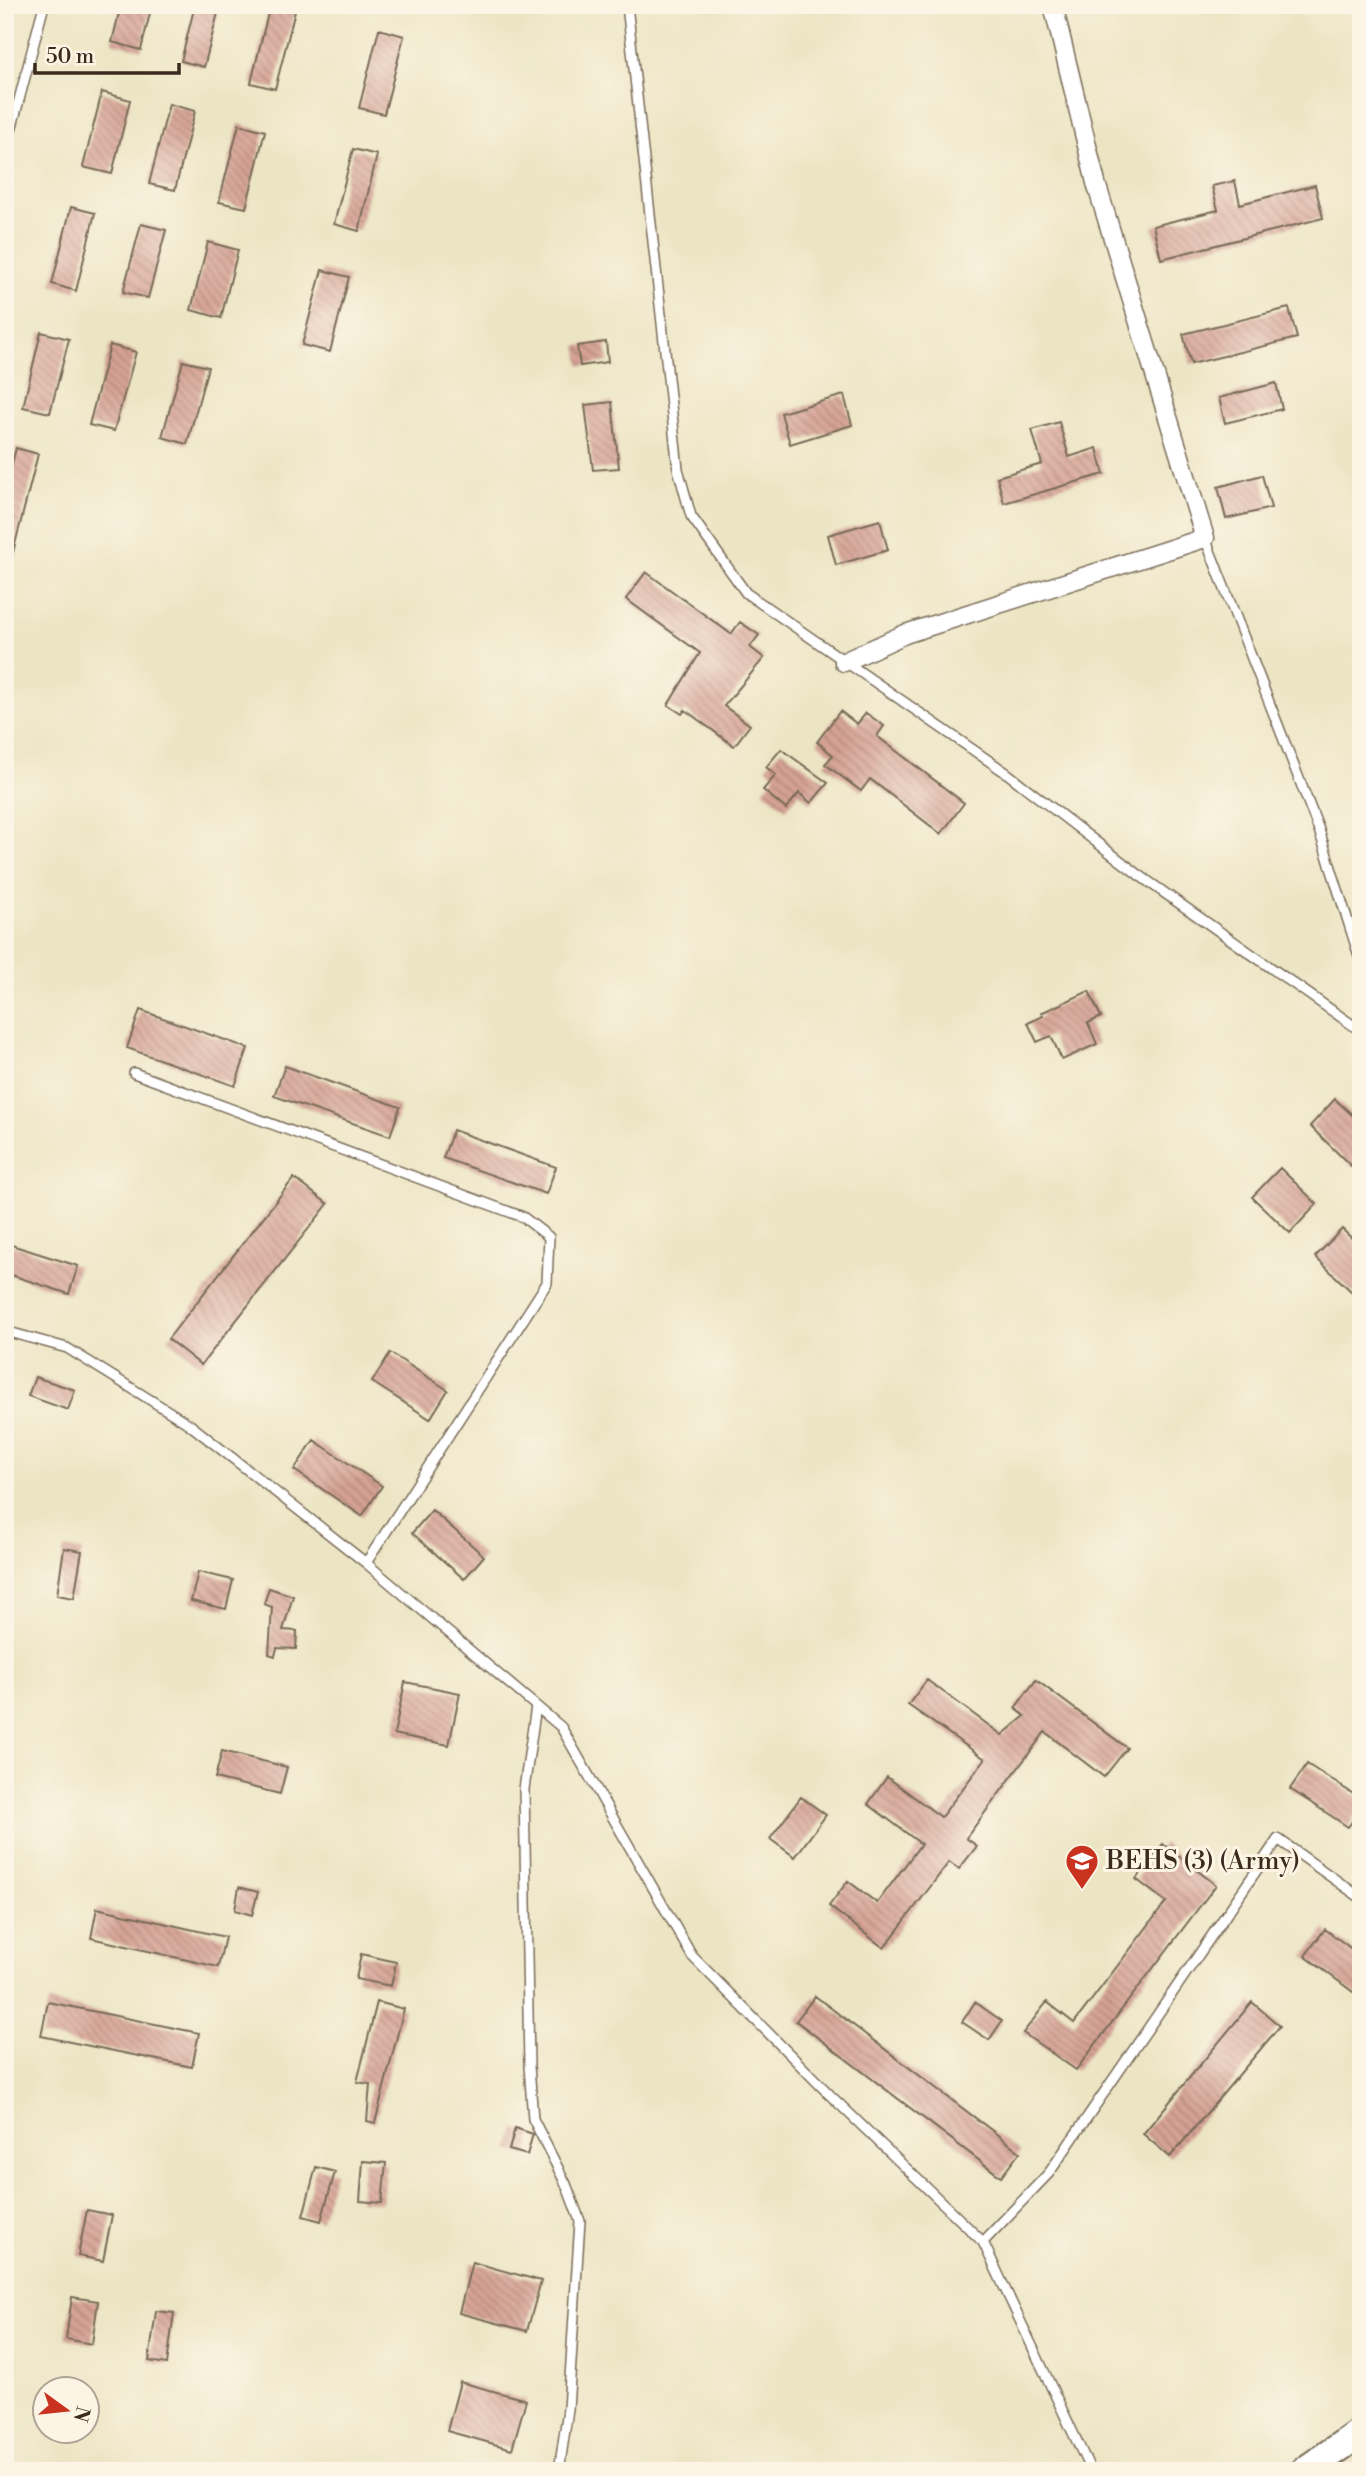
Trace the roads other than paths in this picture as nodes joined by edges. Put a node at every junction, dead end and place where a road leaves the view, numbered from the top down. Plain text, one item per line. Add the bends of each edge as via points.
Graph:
1 (44, 5) edge
2 (627, 5) edge
3 (1053, 5) edge
4 (5, 153) edge
5 (1205, 538) junction
6 (844, 662) junction
7 (1361, 962) edge
8 (1361, 1031) edge
9 (134, 1073) dead end
10 (5, 1331) edge
11 (366, 1563) junction
12 (536, 1706) junction
13 (1361, 1898) edge
14 (983, 2242) junction
15 (1361, 2432) edge
16 (559, 2471) edge
17 (1091, 2471) edge
18 (1305, 2471) edge

1 - 4 lane
2 - 6 lane via 678,469 691,516 746,593
3 - 5 street via 1096,183
5 - 6 street via 905,634
5 - 7 lane via 1319,831
6 - 8 lane via 1008,774 1139,875
9 - 11 lane via 523,1217 549,1237 547,1283
10 - 11 lane via 67,1348 189,1424
11 - 12 lane
12 - 14 lane via 561,1727 692,1956
12 - 16 lane via 524,1789 533,2119 580,2221 568,2409
13 - 14 lane via 1278,1839 1049,2173
14 - 17 lane
15 - 18 highway

